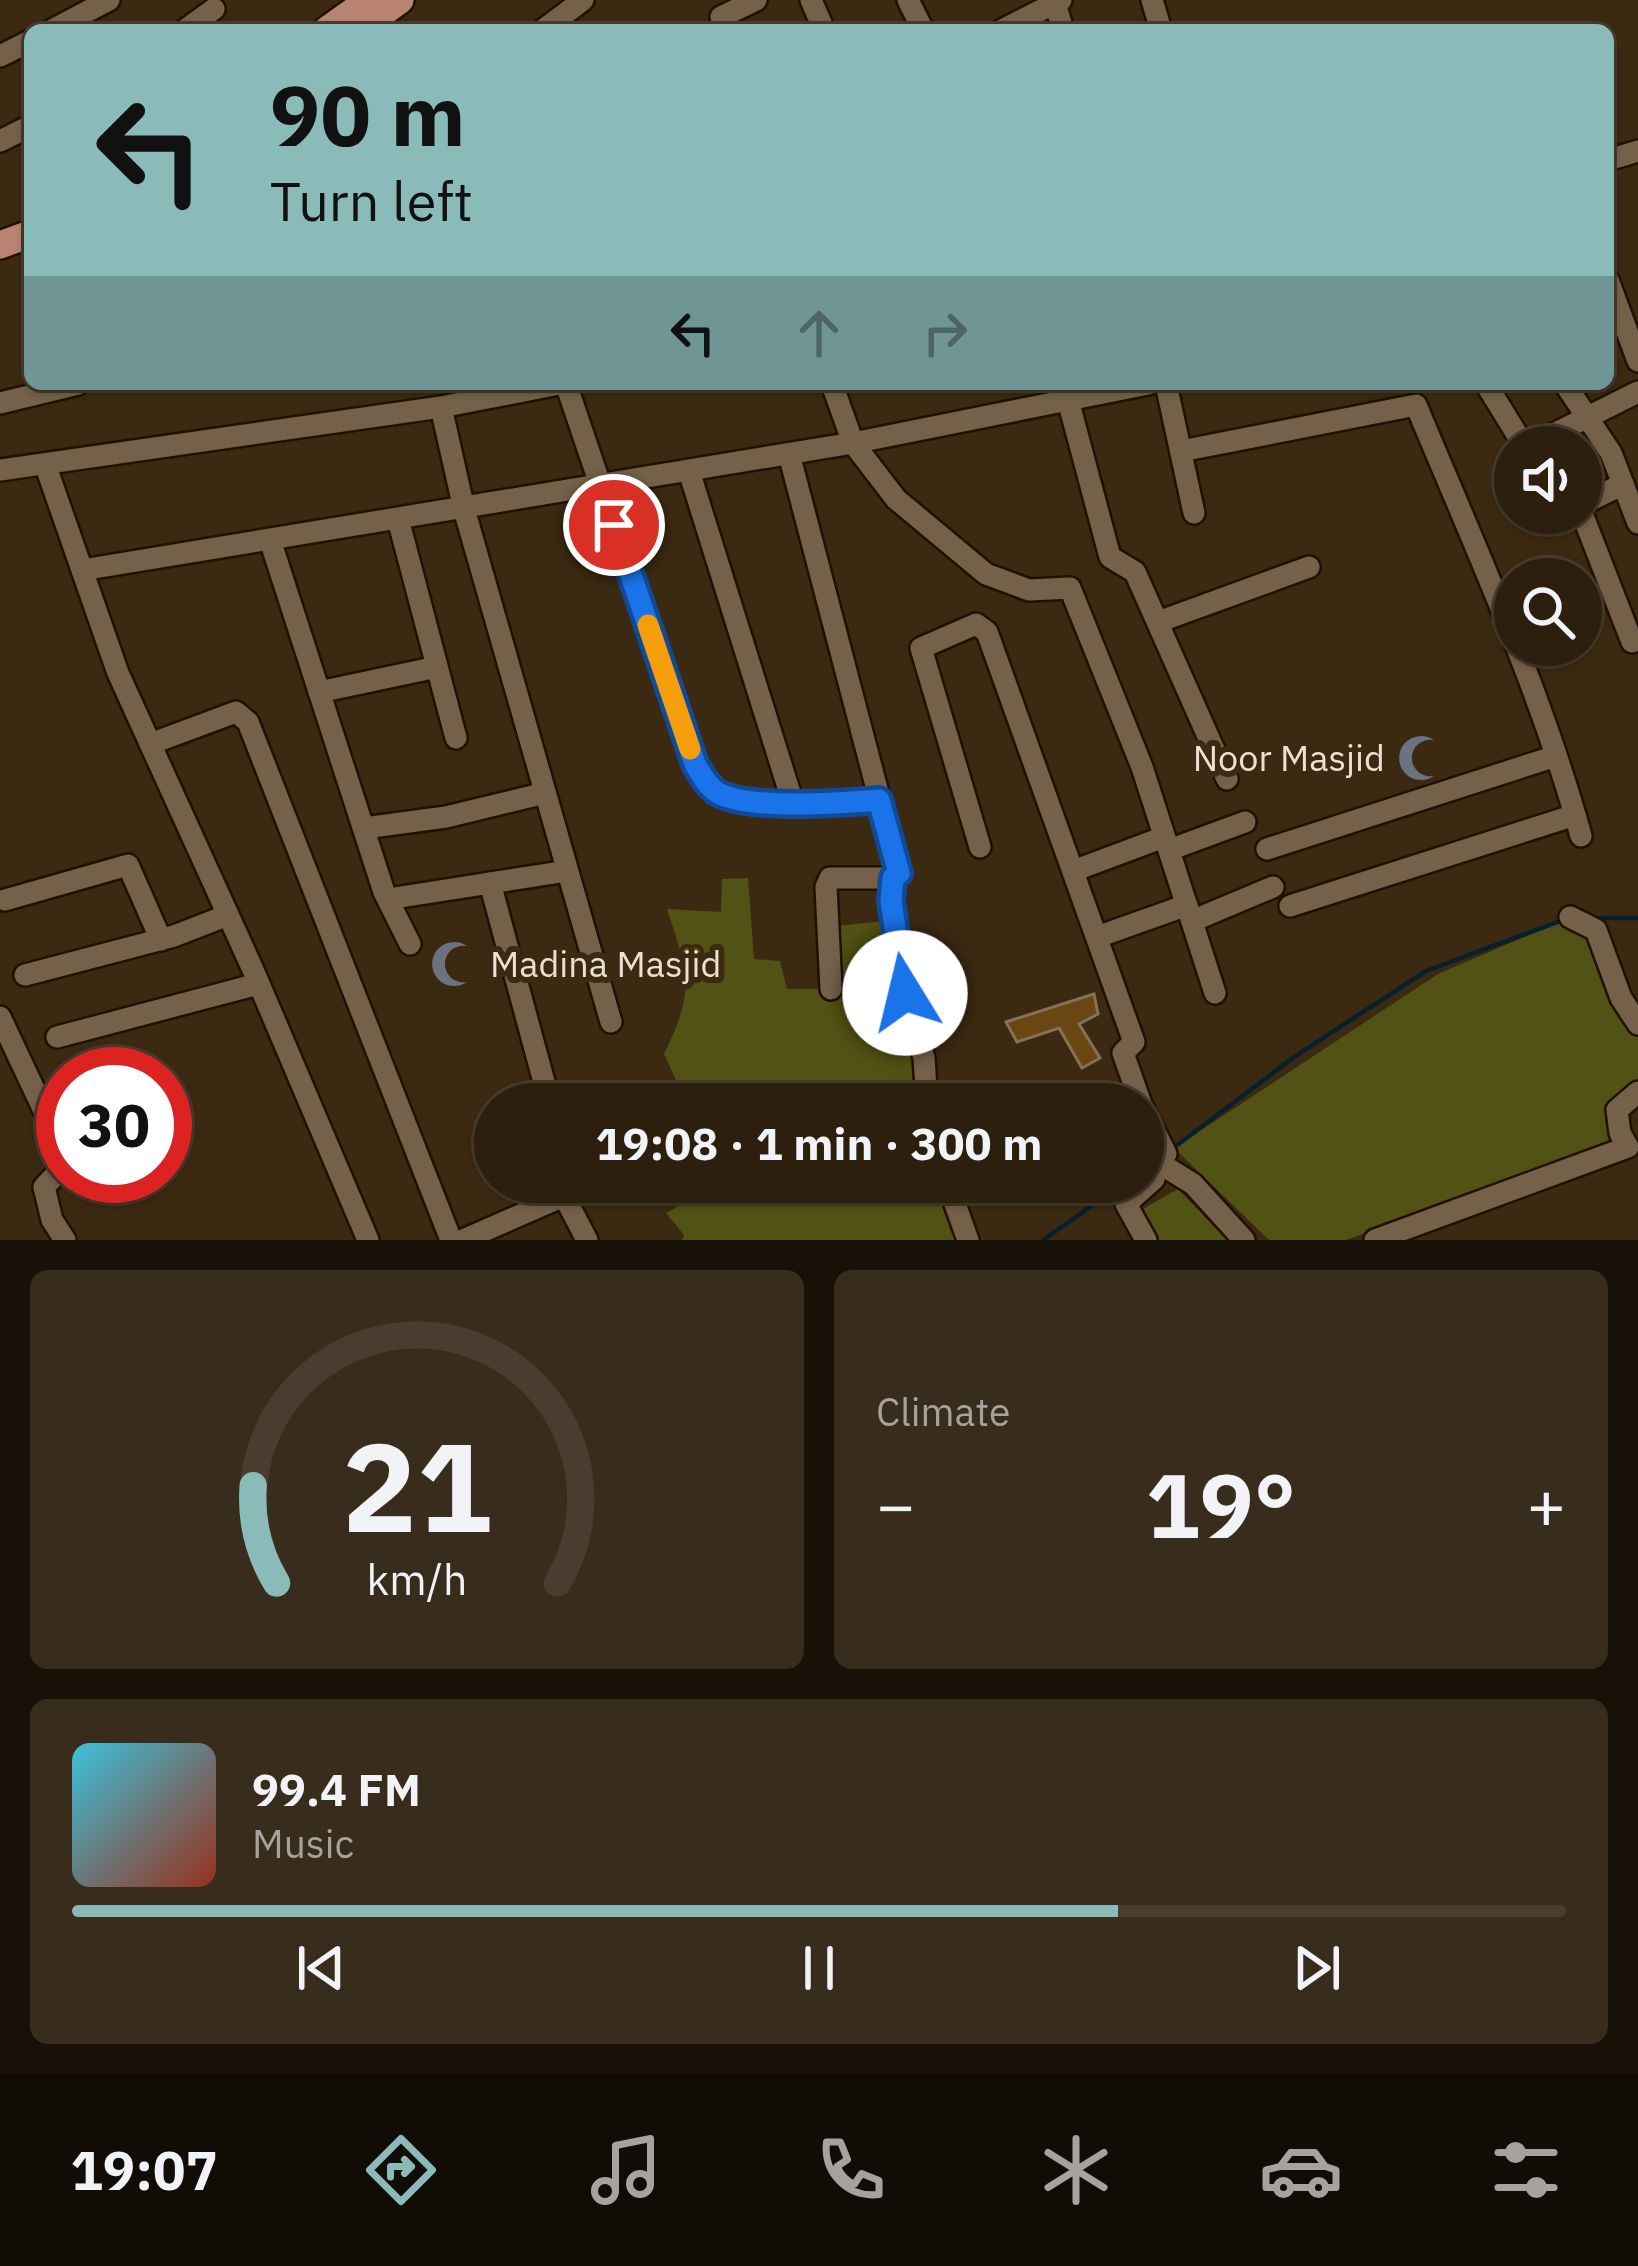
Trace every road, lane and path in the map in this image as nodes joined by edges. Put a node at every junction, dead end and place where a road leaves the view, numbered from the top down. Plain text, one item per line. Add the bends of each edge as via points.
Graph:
1 (109, 0) edge
2 (400, 0) edge
3 (583, 0) edge
4 (756, 0) edge
5 (1058, 2) edge
6 (721, 16) edge
7 (372, 19) edge
8 (63, 24) edge
9 (552, 24) edge
10 (1014, 24) edge
11 (1614, 296) edge
12 (1638, 361) edge
13 (53, 390) edge
14 (524, 390) edge
15 (552, 390) edge
16 (834, 390) edge
17 (1118, 390) edge
18 (1167, 390) edge
19 (1490, 390) edge
20 (1569, 390) edge
21 (1638, 392) edge
22 (1068, 400) junction
23 (0, 403) edge
24 (441, 407) junction
25 (1590, 419) junction
26 (853, 443) junction
27 (1180, 451) junction
28 (789, 454) junction
29 (45, 464) junction
30 (0, 470) edge
31 (688, 471) junction
32 (1623, 484) junction
33 (601, 485) junction
34 (1602, 496) edge
35 (464, 508) junction
36 (1193, 513) dead end
37 (398, 519) junction
38 (1638, 523) edge
39 (1591, 534) edge
40 (270, 540) junction
41 (1310, 567) dead end
42 (82, 570) junction
43 (1158, 622) junction
44 (1633, 642) dead end
45 (437, 667) junction
46 (320, 692) junction
47 (456, 738) dead end
48 (150, 743) junction
49 (1556, 756) junction
50 (1227, 779) dead end
51 (545, 793) junction
52 (879, 800) junction
53 (793, 803) junction
54 (1245, 822) dead end
55 (364, 828) junction
56 (1167, 843) junction
57 (980, 847) dead end
58 (1267, 849) dead end
59 (568, 871) junction
60 (1072, 871) junction
61 (893, 878) junction
62 (490, 883) junction
63 (1273, 886) dead end
64 (388, 899) junction
65 (5, 900) dead end
66 (1290, 905) dead end
67 (1189, 913) junction
68 (228, 915) junction
69 (1570, 917) dead end
70 (1096, 938) junction
71 (160, 940) junction
72 (410, 944) dead end
73 (25, 975) dead end
74 (258, 984) junction
75 (831, 989) dead end
76 (1215, 993) dead end
77 (0, 1017) edge
78 (611, 1022) dead end
79 (1638, 1024) edge
80 (57, 1036) dead end
81 (544, 1083) edge
82 (926, 1083) edge
83 (1134, 1083) edge
84 (1638, 1092) edge
85 (36, 1094) edge
86 (1164, 1150) edge
87 (1166, 1154) dead end
88 (46, 1203) edge
89 (548, 1203) edge
90 (568, 1203) edge
91 (955, 1203) edge
92 (65, 1240) edge
93 (368, 1240) edge
94 (452, 1240) edge
95 (463, 1240) edge
96 (587, 1240) edge
97 (968, 1240) edge
98 (1146, 1240) edge
99 (1244, 1240) edge
100 (1375, 1240) edge

1 - 8 street
2 - 7 main road
3 - 9 street
4 - 6 street
5 - 10 street
11 - 12 street
13 - 23 street
14 - 24 street
15 - 33 street
16 - 26 street
17 - 22 street
18 - 27 street
19 - 25 street via 1521,441 1532,445
20 - 25 street
21 - 25 street
22 - 26 street
22 - 43 street via 1110,556 1135,572
24 - 29 street
24 - 35 street
25 - 32 street
26 - 28 street
26 - 56 street via 896,500 986,574 1029,590 1070,588
27 - 36 street
27 - 49 street via 1416,405
28 - 31 street
28 - 52 street
29 - 30 street
29 - 42 street
31 - 33 street
31 - 53 street
32 - 34 street
32 - 38 street
33 - 35 street
33 - 53 street via 706,783 721,795
35 - 37 street
35 - 51 street
37 - 40 street
37 - 45 street
39 - 44 street
40 - 42 street
40 - 46 street
41 - 43 street
42 - 48 street
43 - 50 street
45 - 46 street
45 - 47 street
46 - 55 street
48 - 68 street
48 - 94 street via 217,716 236,712 248,722
49 - 58 street
49 - 66 street via 1578,826
51 - 55 street
51 - 59 street
52 - 53 street
52 - 61 street via 899,873
54 - 56 street
55 - 64 street
56 - 60 street
56 - 67 street
57 - 60 street via 921,648 976,624 987,632
59 - 62 street
59 - 78 street
60 - 70 street
61 - 75 street via 830,878
61 - 82 street via 895,932
62 - 64 street
62 - 81 street
63 - 67 street
64 - 72 street
65 - 71 street via 128,865
67 - 70 street
67 - 76 street
68 - 71 street
68 - 74 street
69 - 79 street via 1596,929
70 - 83 street via 1134,1042 1123,1053
71 - 73 street
74 - 80 street
74 - 93 street
77 - 85 street
84 - 100 street via 1617,1110 1628,1147
86 - 87 street
88 - 92 street
89 - 95 street
90 - 96 street
91 - 97 street
98 - 99 street via 1126,1204 1154,1179 1156,1161 1193,1184

